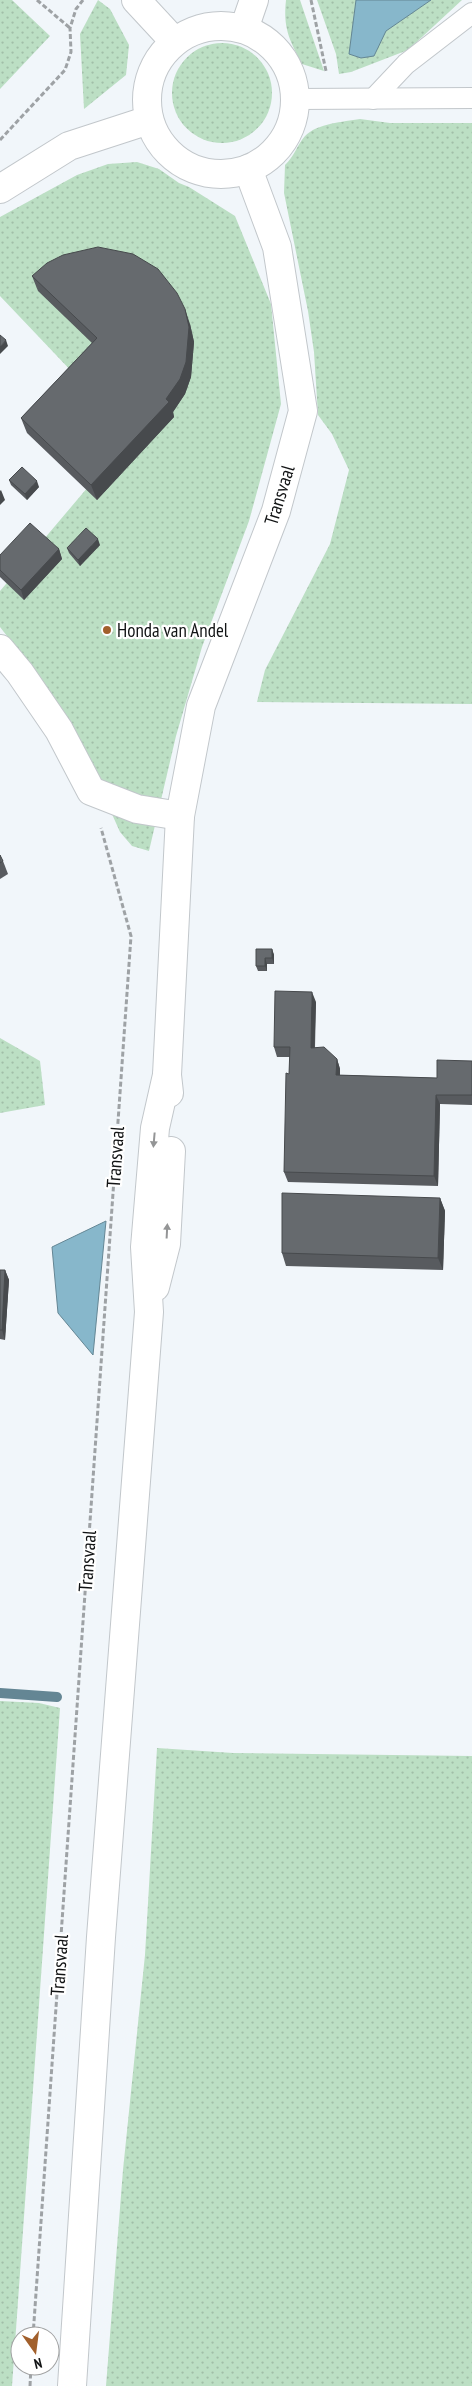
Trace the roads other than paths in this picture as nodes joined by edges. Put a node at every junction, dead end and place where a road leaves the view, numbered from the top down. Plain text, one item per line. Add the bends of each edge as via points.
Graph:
1 (136, 0) edge
2 (254, 0) edge
3 (472, 12) edge
4 (244, 29) junction
5 (174, 41) junction
6 (472, 98) edge
7 (296, 99) junction
8 (373, 99) junction
9 (149, 120) junction
10 (248, 169) junction
11 (0, 189) edge
12 (0, 649) edge
13 (180, 816) junction
14 (72, 2386) edge

1 - 5 street
2 - 4 street
3 - 8 lane via 406,64
4 - 5 street via 220,25 196,30
4 - 7 street via 265,39 281,56 292,76
5 - 9 street via 159,57 150,77 146,98
6 - 8 lane
7 - 8 lane
7 - 10 street via 287,134 264,161
9 - 10 street via 160,142 177,160 192,168 224,174
9 - 11 street via 69,146
10 - 13 street, Transvaal via 277,247 303,411 276,511 201,706
12 - 13 street via 59,730 91,791 137,809
13 - 14 street, Transvaal via 167,1075 155,1128 145,1247 149,1312 101,1937

